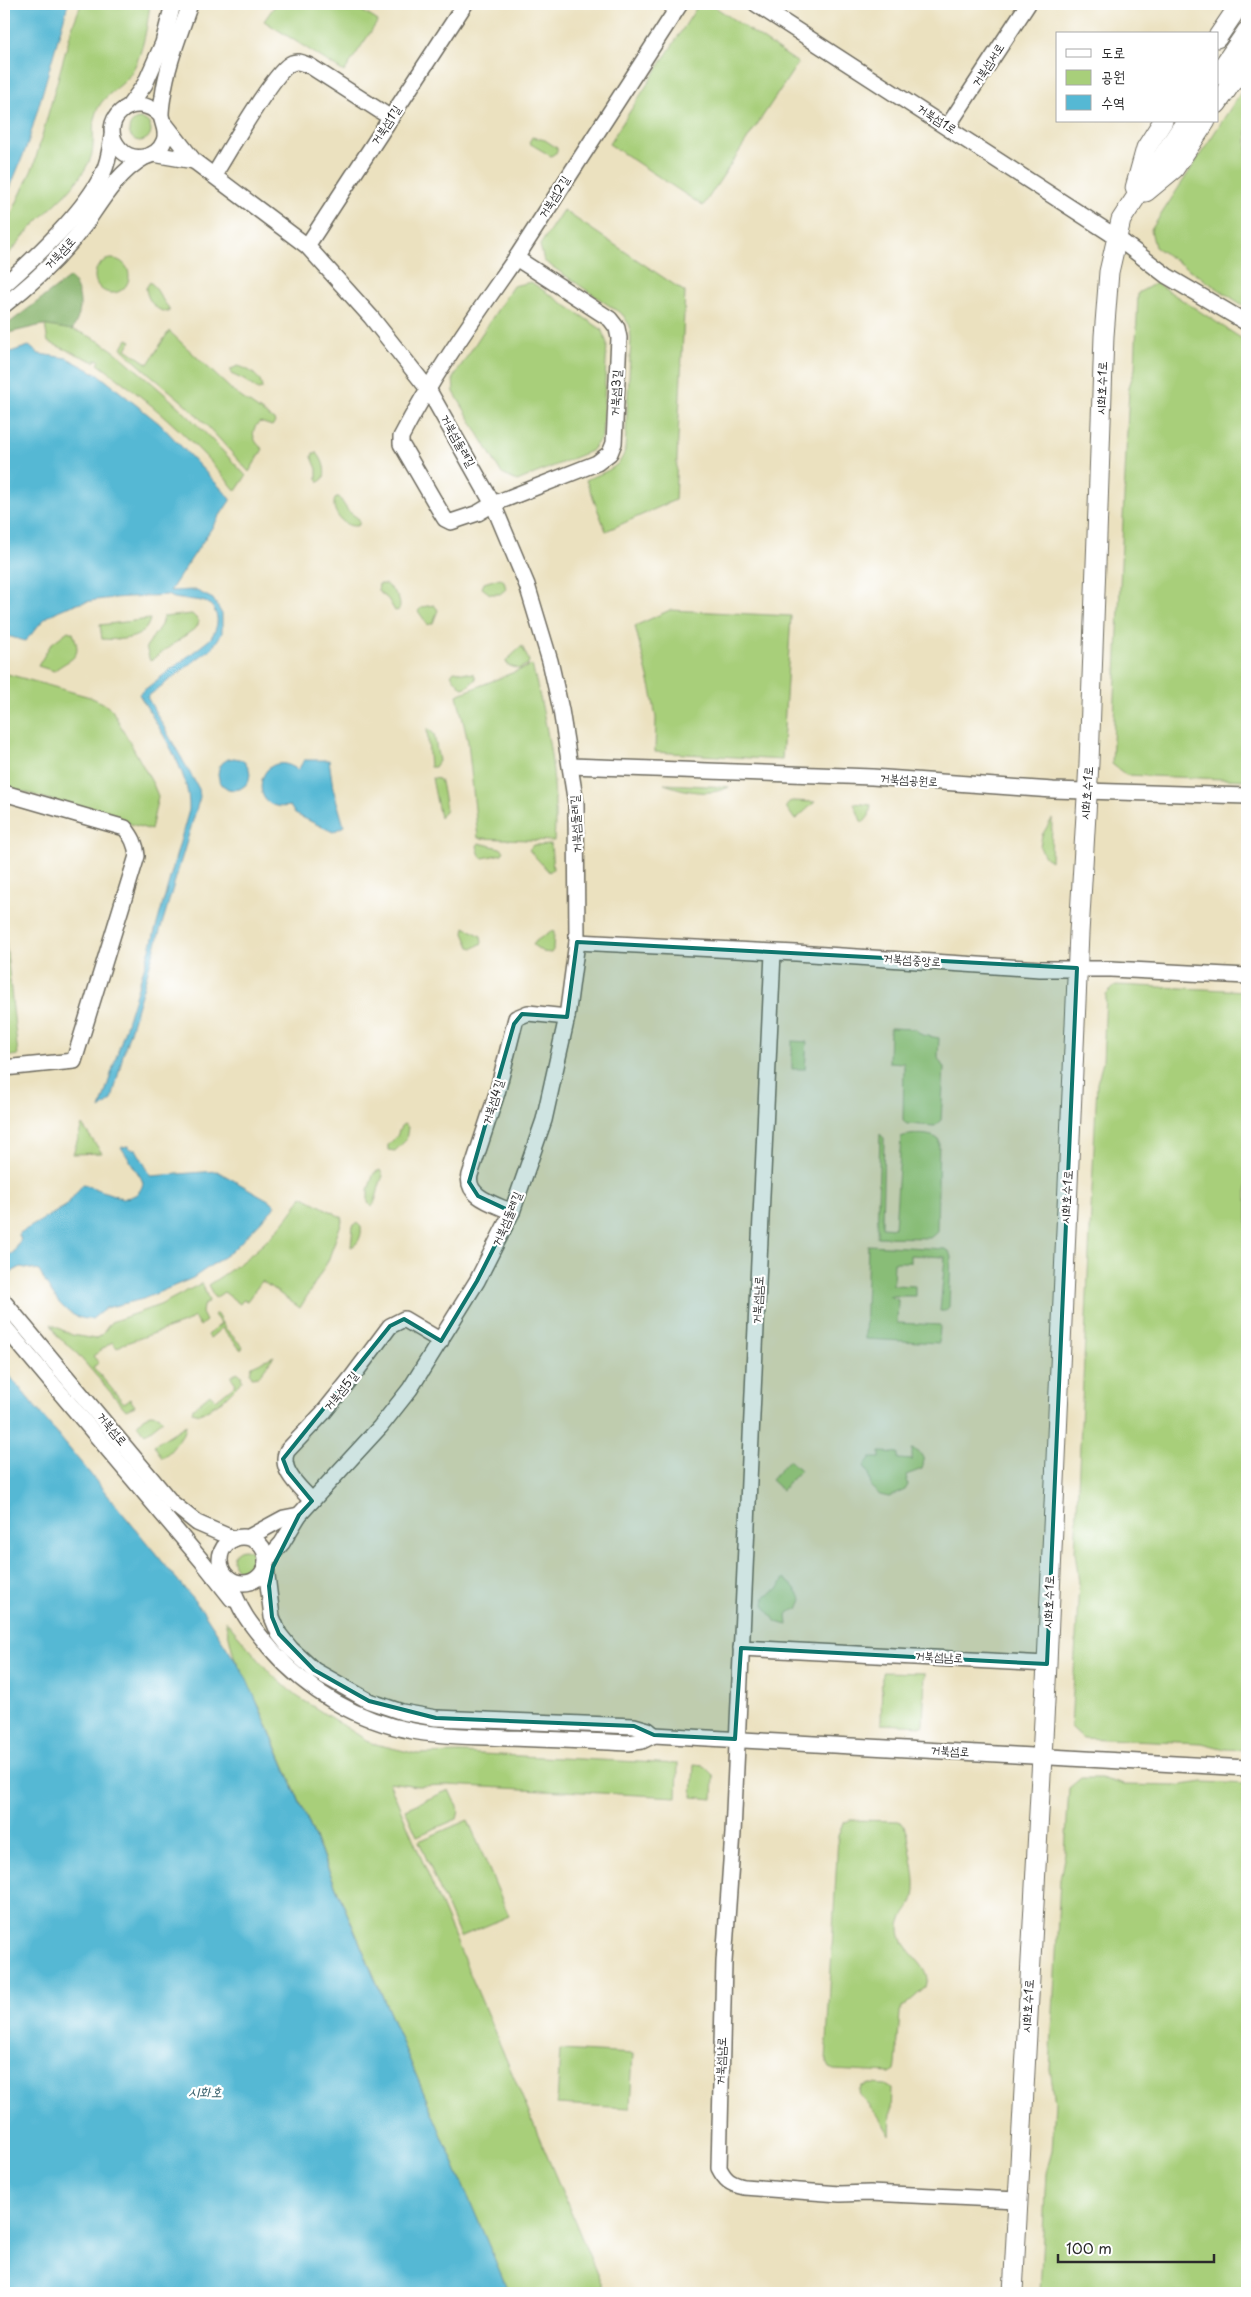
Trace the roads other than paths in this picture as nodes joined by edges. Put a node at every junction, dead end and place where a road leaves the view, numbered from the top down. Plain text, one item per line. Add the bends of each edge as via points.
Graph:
1 (173, 4) edge
2 (190, 4) edge
3 (465, 4) edge
4 (680, 4) edge
5 (756, 4) edge
6 (1028, 4) edge
7 (1240, 4) edge
8 (1247, 31) edge
9 (1218, 37) edge
10 (1247, 60) edge
11 (1218, 74) edge
12 (1218, 103) edge
13 (129, 106) junction
14 (391, 118) junction
15 (163, 120) junction
16 (1161, 122) edge
17 (1185, 122) edge
18 (1205, 122) edge
19 (948, 126) junction
20 (112, 136) junction
21 (149, 156) junction
22 (194, 161) junction
23 (214, 175) junction
24 (1131, 204) junction
25 (1116, 237) junction
26 (306, 246) junction
27 (516, 258) junction
28 (4, 285) edge
29 (4, 305) edge
30 (1247, 324) edge
31 (428, 388) junction
32 (493, 504) junction
33 (572, 766) junction
34 (1088, 790) junction
35 (4, 793) edge
36 (1247, 796) edge
37 (577, 942) junction
38 (773, 953) junction
39 (1077, 968) junction
40 (1247, 976) edge
41 (567, 1017) junction
42 (4, 1068) edge
43 (512, 1212) junction
44 (4, 1302) edge
45 (4, 1326) edge
46 (441, 1341) junction
47 (312, 1501) junction
48 (299, 1514) junction
49 (262, 1528) junction
50 (215, 1530) junction
51 (249, 1537) junction
52 (234, 1538) junction
53 (282, 1543) junction
54 (202, 1561) junction
55 (266, 1564) junction
56 (226, 1576) junction
57 (269, 1586) junction
58 (241, 1612) junction
59 (741, 1648) junction
60 (1047, 1664) junction
61 (654, 1734) junction
62 (736, 1739) junction
63 (1042, 1758) junction
64 (1247, 1768) edge
65 (1017, 2200) junction
66 (1013, 2293) edge

1 - 13 street via 163,43 144,84
2 - 15 street via 166,78
3 - 14 street, 거북섬1길
4 - 27 street, 거북섬2길
5 - 19 street, 거북섬1로
6 - 19 street, 거북섬서로
7 - 9 main road
8 - 11 main road
10 - 12 main road
13 - 15 street via 147,105 155,109
13 - 20 street via 115,118
14 - 23 street via 310,66 291,63 283,68
14 - 26 street, 거북섬1길
15 - 21 street via 164,141
15 - 22 street
16 - 24 main road via 1146,148
17 - 24 main road, 시화호수1로
18 - 24 main road via 1174,169
19 - 25 street, 거북섬1로
20 - 21 street via 128,156
20 - 28 street via 109,158 96,185 53,238
21 - 22 street
21 - 29 street, 거북섬로 via 123,173 59,254
22 - 23 street, 거북섬둘레길
23 - 26 street, 거북섬둘레길
24 - 25 main road, 시화호수1로
25 - 30 street, 거북섬1로 via 1168,276
25 - 34 main road, 시화호수1로 via 1109,272 1104,336
26 - 31 street, 거북섬둘레길 via 371,316
27 - 31 street, 거북섬2길
27 - 32 street, 거북섬3길 via 610,319 617,328 620,338 614,443 610,453 598,463
31 - 32 street, 거북섬둘레길
31 - 32 street, 거북섬2길 via 401,437 401,444 446,519 458,521
32 - 33 street, 거북섬둘레길 via 527,585 550,661
33 - 34 street, 거북섬공원로 via 848,776
33 - 37 street, 거북섬둘레길 via 576,804
34 - 36 street, 거북섬공원로
34 - 39 main road, 시화호수1로
35 - 42 street via 124,828 136,846 137,856 74,1061
37 - 38 street, 거북섬중앙로
37 - 41 street, 거북섬둘레길
38 - 39 street, 거북섬중앙로 via 1040,969
38 - 59 street, 거북섬남로
39 - 40 street, 거북섬중앙로
39 - 60 main road, 시화호수1로
41 - 43 street, 거북섬둘레길 via 544,1120
41 - 43 street, 거북섬4길 via 528,1013 516,1018 497,1093 470,1175 471,1189 478,1196
43 - 46 street, 거북섬둘레길 via 477,1281
44 - 50 street, 거북섬로 via 171,1502 197,1523
45 - 54 street
46 - 47 street, 거북섬둘레길 via 380,1427
46 - 47 street, 거북섬5길 via 404,1319 390,1326 329,1406 287,1451 283,1459 285,1467
47 - 48 street, 거북섬둘레길
48 - 49 street
48 - 53 street
49 - 50 street
49 - 51 street
50 - 52 street, 거북섬로
51 - 52 street
51 - 55 street via 262,1546
52 - 56 street via 227,1543 220,1557
53 - 55 street
53 - 57 street
54 - 56 street
54 - 58 street
55 - 56 street via 262,1574 250,1582 236,1582
55 - 57 street
56 - 58 street
57 - 61 street via 272,1616 279,1634 291,1649 314,1670 369,1701 402,1712 436,1718 634,1726
58 - 61 street via 301,1679 342,1706 392,1726 436,1734 628,1743 642,1741
59 - 60 street, 거북섬남로
59 - 62 street, 거북섬남로
60 - 63 main road, 시화호수1로
61 - 62 street, 거북섬로
62 - 63 street, 거북섬로
62 - 65 street, 거북섬남로 via 720,2091 719,2168 724,2178 733,2185 744,2187 831,2194
63 - 64 street, 거북섬로
63 - 65 main road, 시화호수1로
65 - 66 main road, 시화호수1로

